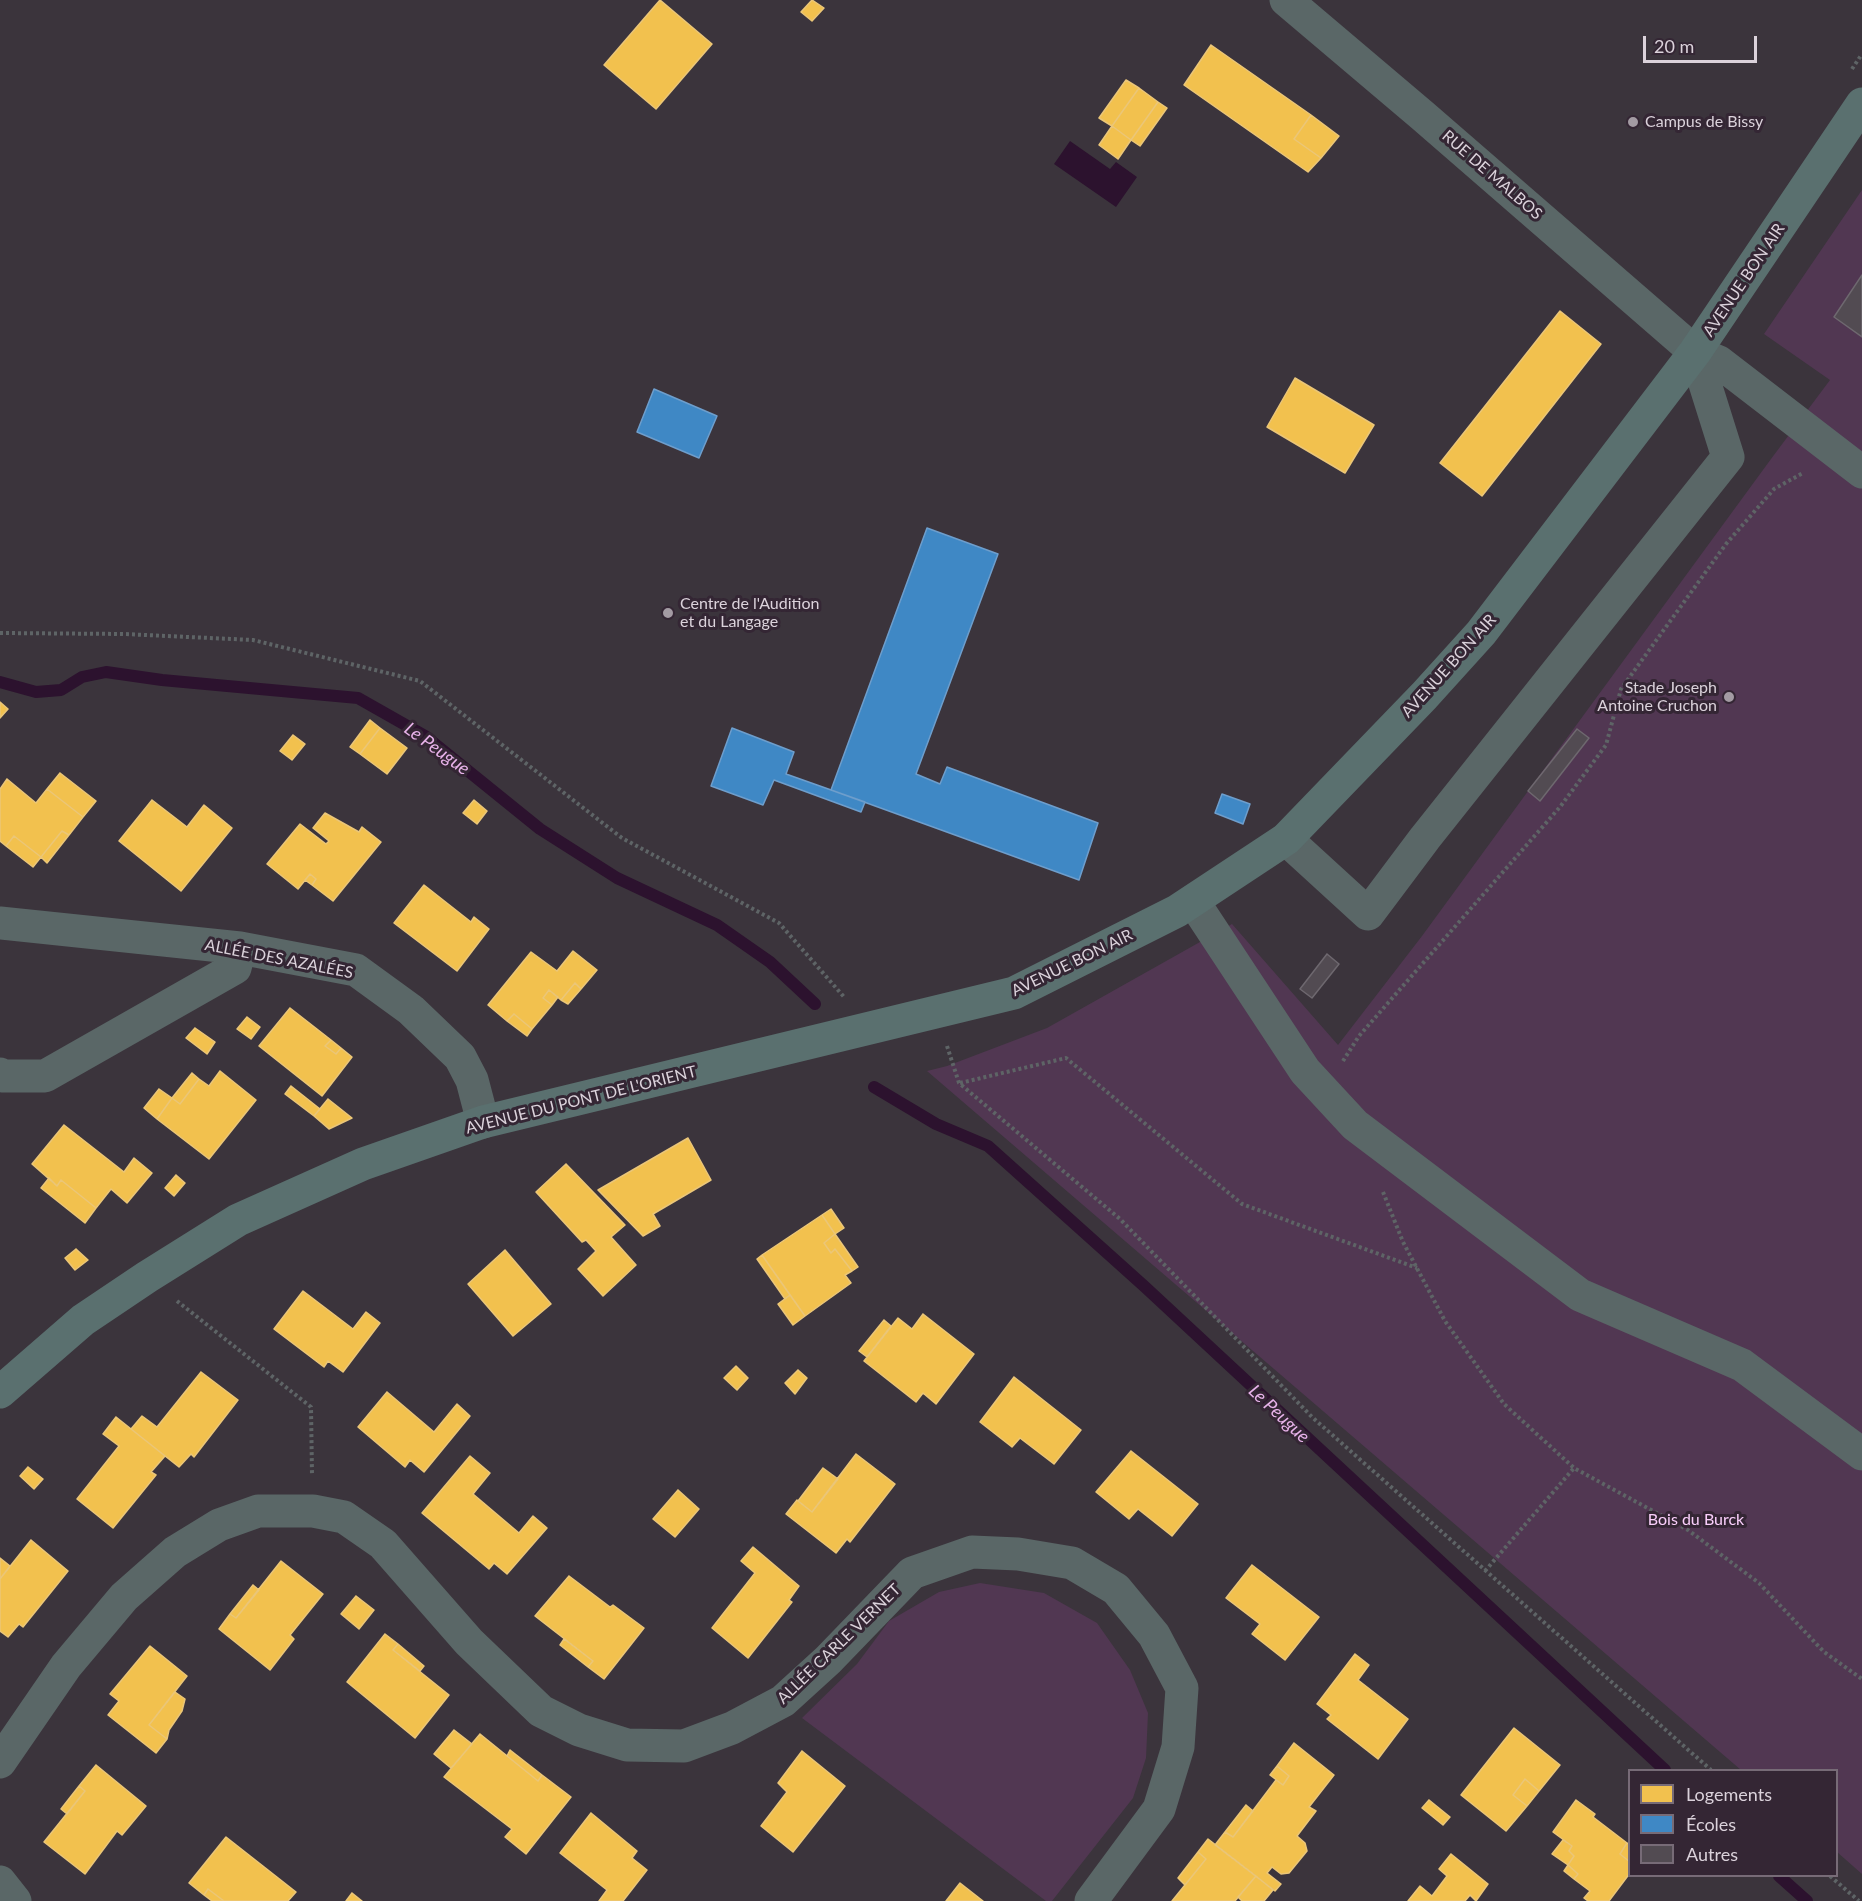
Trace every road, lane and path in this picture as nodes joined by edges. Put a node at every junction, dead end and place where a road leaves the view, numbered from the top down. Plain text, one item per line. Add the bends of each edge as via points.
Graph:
1 (1286, 0) edge
2 (1862, 104) edge
3 (1695, 352) junction
4 (1854, 466) edge
5 (0, 633) edge
6 (1286, 839) junction
7 (1193, 901) junction
8 (0, 923) edge
9 (240, 948) junction
10 (861, 1018) junction
11 (949, 1053) dead end
12 (1337, 1069) dead end
13 (0, 1074) edge
14 (959, 1083) junction
15 (483, 1122) junction
16 (1381, 1188) dead end
17 (1416, 1268) junction
18 (147, 1277) junction
19 (0, 1392) edge
20 (1862, 1454) edge
21 (1574, 1468) junction
22 (313, 1511) junction
23 (1485, 1571) junction
24 (1862, 1679) edge
25 (0, 1762) edge
26 (1710, 1769) edge
27 (1832, 1877) edge
28 (0, 1882) edge
29 (15, 1901) edge
30 (1091, 1901) edge
31 (1858, 1901) edge

1 - 3 street, RUE DE MALBOS
2 - 3 main road, AVENUE BON AIR
3 - 4 street, RUE DE MALBOS via 1719,362
3 - 6 main road, AVENUE BON AIR via 1481,633
3 - 6 street via 1728,457 1368,914
4 - 12 path via 1807,471 1774,489 1726,544 1621,689 1606,745 1560,807 1359,1036
5 - 10 path via 253,640 420,681 622,838 779,923
6 - 7 main road, AVENUE BON AIR
7 - 10 main road, AVENUE BON AIR via 1014,993
7 - 20 street via 1305,1071 1355,1125 1580,1295 1742,1365
8 - 9 street, ALLÉE DES AZALÉES
9 - 13 street via 235,968 45,1076
9 - 15 street, ALLÉE DES AZALÉES via 356,970 411,1010 460,1057 472,1080
10 - 15 main road, AVENUE DU PONT DE L'ORIENT
11 - 14 path
14 - 17 path via 1066,1058 1242,1204
14 - 23 path via 1120,1219 1312,1417
15 - 18 main road, AVENUE DU PONT DE L'ORIENT via 363,1164 238,1220
16 - 17 path
17 - 21 path via 1445,1321 1504,1404
18 - 19 main road, AVENUE DU PONT DE L'ORIENT via 84,1320
18 - 22 path via 311,1407
21 - 23 path
21 - 24 path via 1688,1530 1759,1583 1824,1652
22 - 25 street, ALLÉE CARLE VERNET via 258,1511 219,1525 175,1552 124,1597 66,1666
22 - 30 street, ALLÉE CARLE VERNET via 344,1517 383,1544 469,1642 540,1711 579,1730 627,1745 684,1746 732,1728 783,1701 912,1573 972,1552 1018,1554 1072,1563 1116,1589 1154,1635 1182,1688 1178,1747 1159,1809
23 - 26 path
27 - 31 path
28 - 29 street

